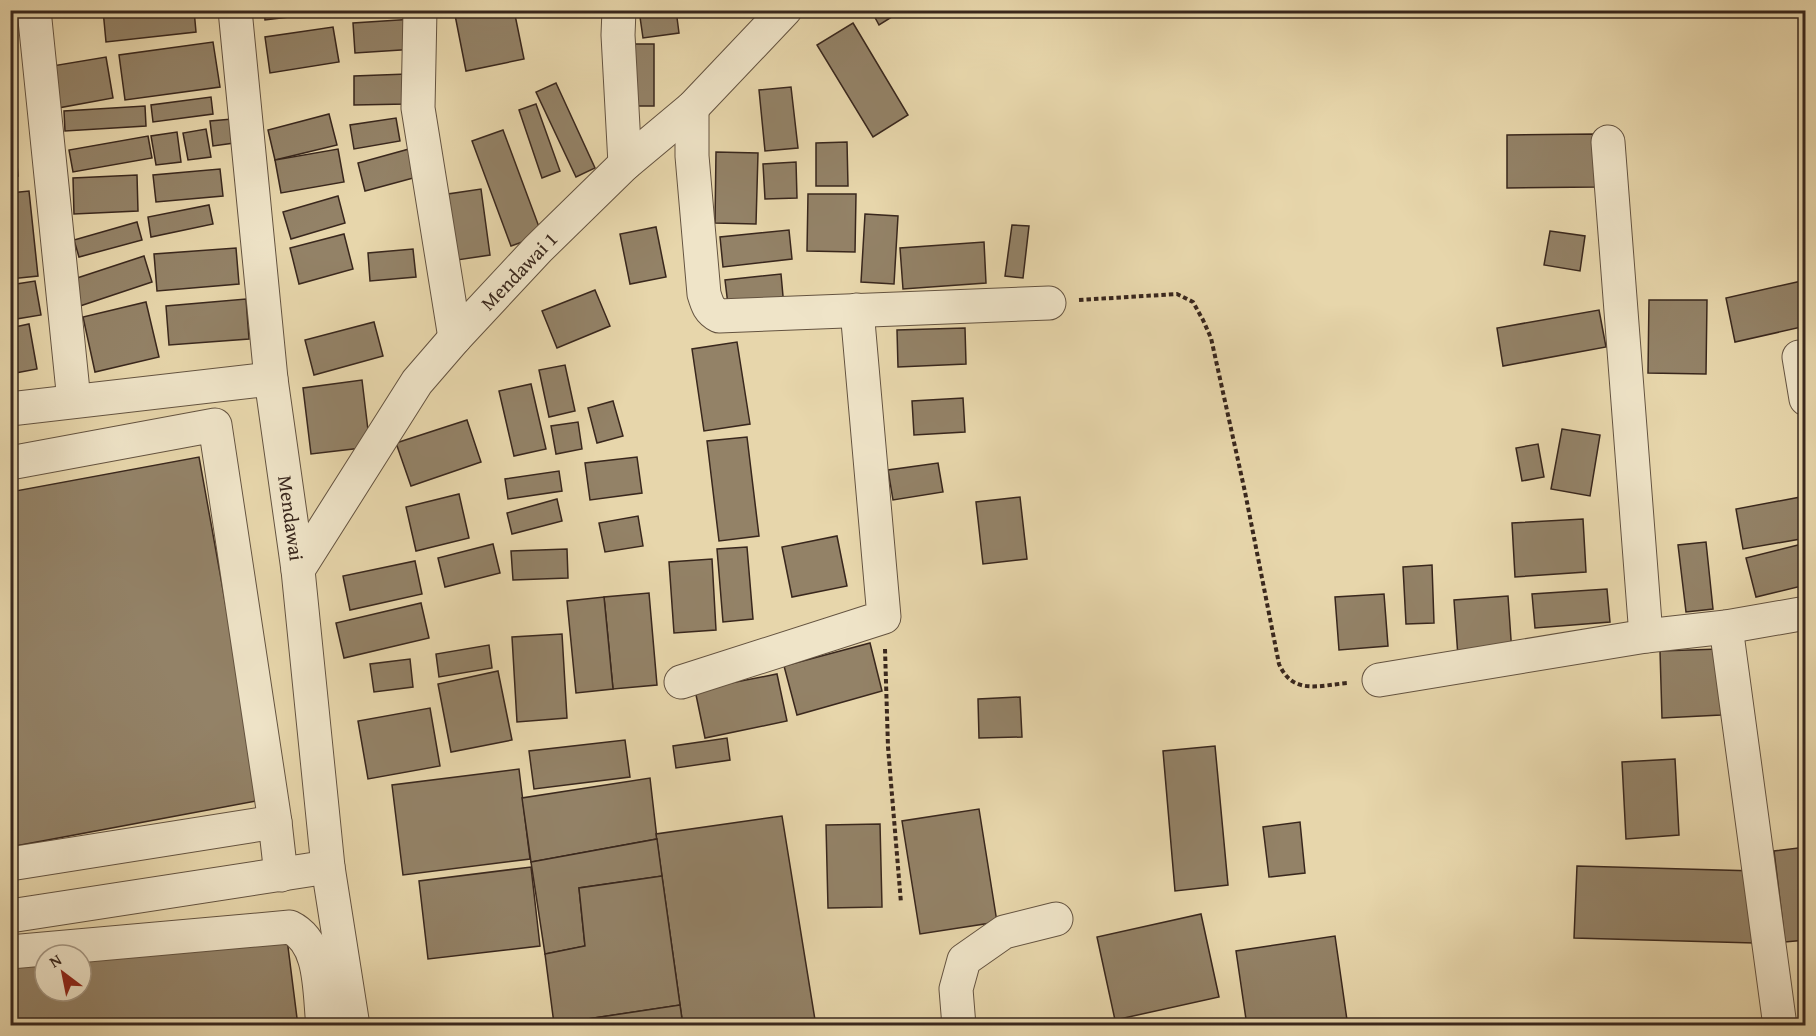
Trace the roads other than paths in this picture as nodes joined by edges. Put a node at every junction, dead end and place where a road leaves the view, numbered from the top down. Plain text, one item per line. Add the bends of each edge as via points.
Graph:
1 (34, 10) edge
2 (235, 10) edge
3 (420, 10) edge
4 (619, 10) edge
5 (785, 10) edge
6 (692, 108) junction
7 (1608, 142) dead end
8 (625, 164) junction
9 (1049, 303) road end
10 (857, 310) junction
11 (455, 338) junction
12 (1799, 357) dead end
13 (271, 379) junction
14 (1806, 399) edge
15 (74, 401) junction
16 (10, 409) edge
17 (10, 463) edge
18 (298, 570) junction
19 (1806, 613) edge
20 (1725, 627) junction
21 (1646, 636) junction
22 (1379, 680) road end
23 (681, 682) dead end
24 (275, 822) junction
25 (10, 864) edge
26 (328, 867) junction
27 (281, 875) junction
28 (10, 916) edge
29 (1056, 919) dead end
30 (10, 952) edge
31 (323, 1026) edge
32 (353, 1026) edge
33 (959, 1026) edge
34 (1780, 1026) edge

1 - 15 street
2 - 13 street, Mendawai
3 - 11 street via 418,108
4 - 8 street
5 - 6 street, Mendawai 1
6 - 8 street, Mendawai 1
6 - 10 street via 692,156 704,294 713,313 728,316
7 - 21 street
8 - 11 street, Mendawai 1
9 - 10 street
10 - 23 street via 884,617
11 - 18 street, Mendawai 1 via 417,382
12 - 14 street
13 - 15 street
13 - 18 street, Mendawai
15 - 16 street
17 - 24 street via 215,425
18 - 26 street, Mendawai
19 - 20 street
20 - 21 street
20 - 34 street
21 - 22 street
24 - 25 street
24 - 27 street
26 - 27 street
26 - 32 street, Mendawai
27 - 28 street
29 - 33 street via 1004,932 964,960 956,989
30 - 31 street via 290,927 300,932 312,949

